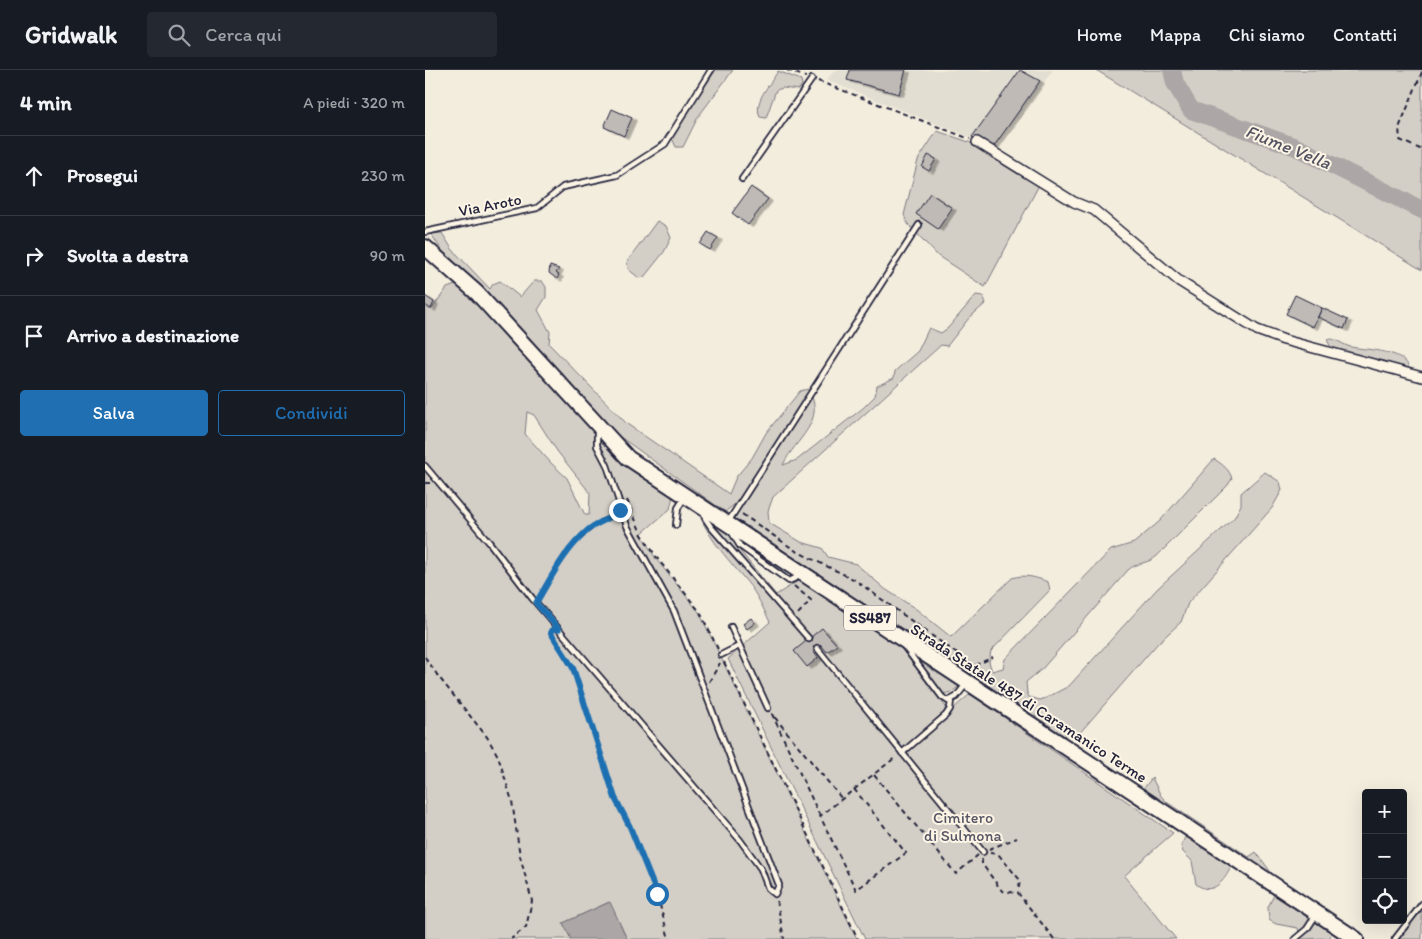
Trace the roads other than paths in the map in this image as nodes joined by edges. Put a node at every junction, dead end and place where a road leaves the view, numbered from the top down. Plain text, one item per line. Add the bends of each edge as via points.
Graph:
1 (711, 70) edge
2 (811, 79) road end
3 (977, 142) road end
4 (742, 179) dead end
5 (919, 224) dead end
6 (425, 232) edge
7 (425, 248) edge
8 (1422, 377) edge
9 (596, 424) junction
10 (425, 466) edge
11 (686, 496) junction
12 (708, 511) junction
13 (729, 524) junction
14 (676, 525) dead end
15 (805, 574) junction
16 (731, 627) dead end
17 (897, 637) junction
18 (809, 639) dead end
19 (739, 646) junction
20 (817, 648) dead end
21 (721, 656) road end
22 (968, 682) junction
23 (951, 700) junction
24 (768, 708) dead end
25 (902, 753) junction
26 (983, 852) road end
27 (1422, 904) edge
28 (1316, 914) junction
29 (1295, 939) edge
30 (1356, 939) edge
31 (1395, 939) edge

1 - 6 lane, Via Aroto via 665,144 617,175 563,187 537,208
2 - 4 lane
3 - 8 street via 1074,202 1094,210 1179,281 1257,330
5 - 13 lane
7 - 9 main road, Strada Statale 487 di Caramanico Terme / SS487 via 477,293
9 - 10 lane via 597,446 607,465 620,510 633,540 674,611 779,885 775,894 768,888 761,869 740,840 536,603
9 - 11 main road, Strada Statale 487 di Caramanico Terme / SS487 via 628,458
11 - 12 main road, Strada Statale 487 di Caramanico Terme / SS487
11 - 14 lane via 678,508
12 - 13 main road, Strada Statale 487 di Caramanico Terme / SS487
12 - 18 lane via 705,518 711,527
13 - 15 main road, Strada Statale 487 di Caramanico Terme / SS487
13 - 15 lane via 740,546 789,581
15 - 17 main road, Strada Statale 487 di Caramanico Terme / SS487
16 - 19 lane
17 - 22 main road, Strada Statale 487 di Caramanico Terme / SS487
17 - 23 lane via 942,697
19 - 21 lane
19 - 24 lane
20 - 25 lane
22 - 23 lane
22 - 28 main road, Strada Statale 487 di Caramanico Terme / SS487
23 - 25 lane via 950,709
25 - 26 lane
27 - 31 lane
28 - 29 lane via 1307,929
28 - 30 main road, Strada Statale 487 di Caramanico Terme / SS487

